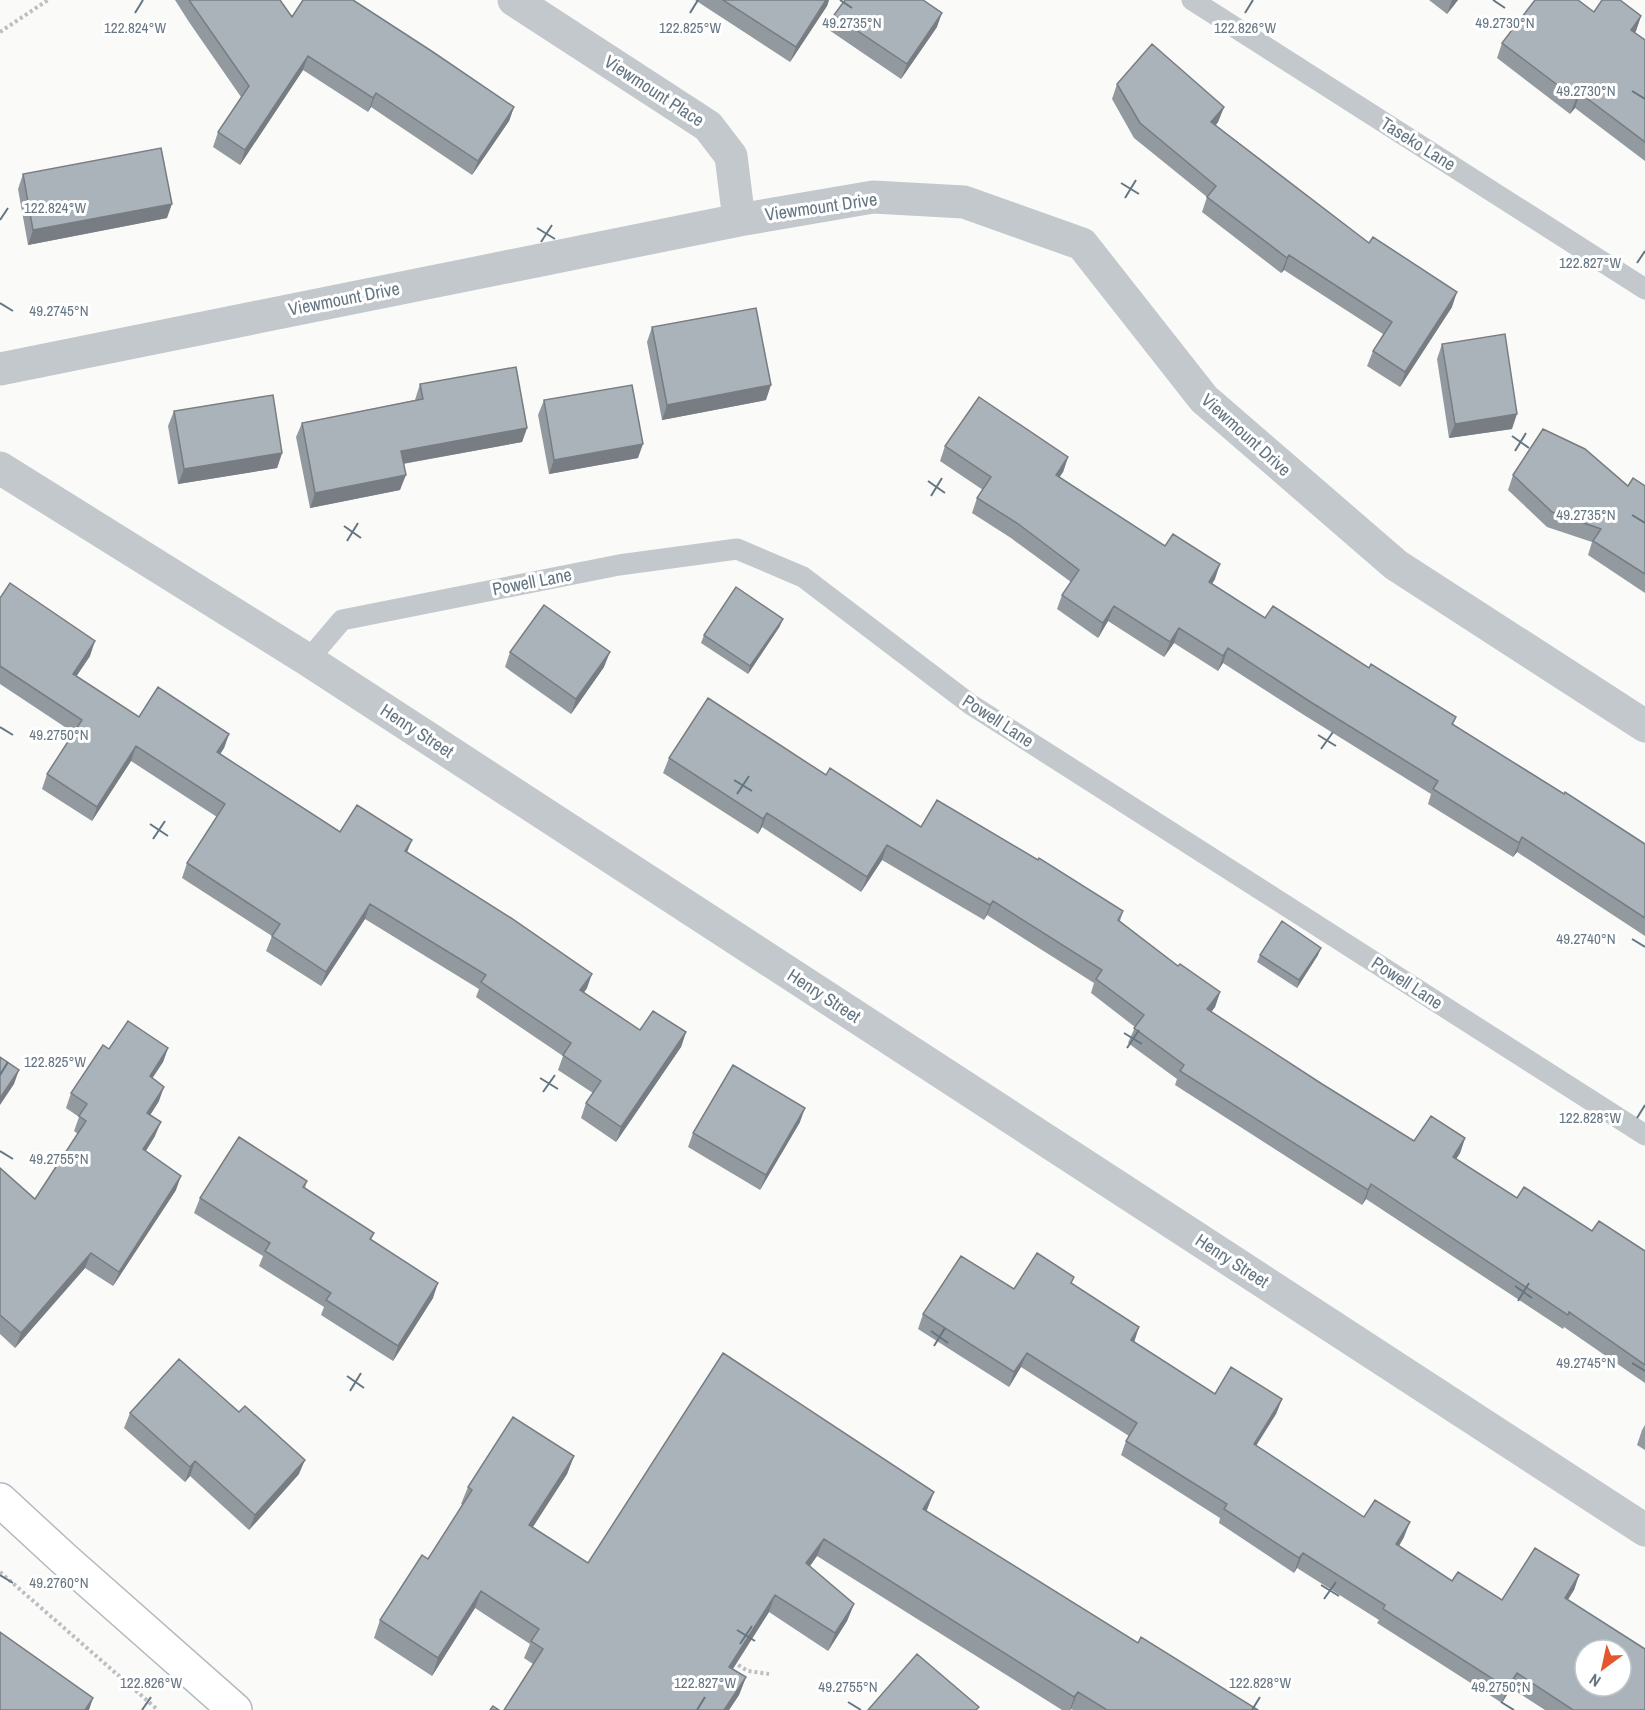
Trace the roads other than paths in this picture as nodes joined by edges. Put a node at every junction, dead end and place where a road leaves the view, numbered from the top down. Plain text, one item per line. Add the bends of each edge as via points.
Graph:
1 (514, 0) edge
2 (1192, 0) edge
3 (739, 220) junction
4 (1645, 289) edge
5 (0, 369) edge
6 (0, 468) edge
7 (308, 660) junction
8 (1645, 726) edge
9 (1645, 1135) edge
10 (0, 1500) edge
11 (1645, 1530) edge
12 (235, 1710) edge

1 - 3 street, Viewmount Place via 708,126 731,156
2 - 4 lane, Taseko Lane
3 - 5 street, Viewmount Drive
3 - 8 street, Viewmount Drive via 873,197 964,202 1082,244 1204,399 1396,565
6 - 7 street, Henry Street
7 - 9 lane, Powell Lane via 342,620 619,565 737,549 803,577 970,704
7 - 11 street, Henry Street
10 - 12 main road

